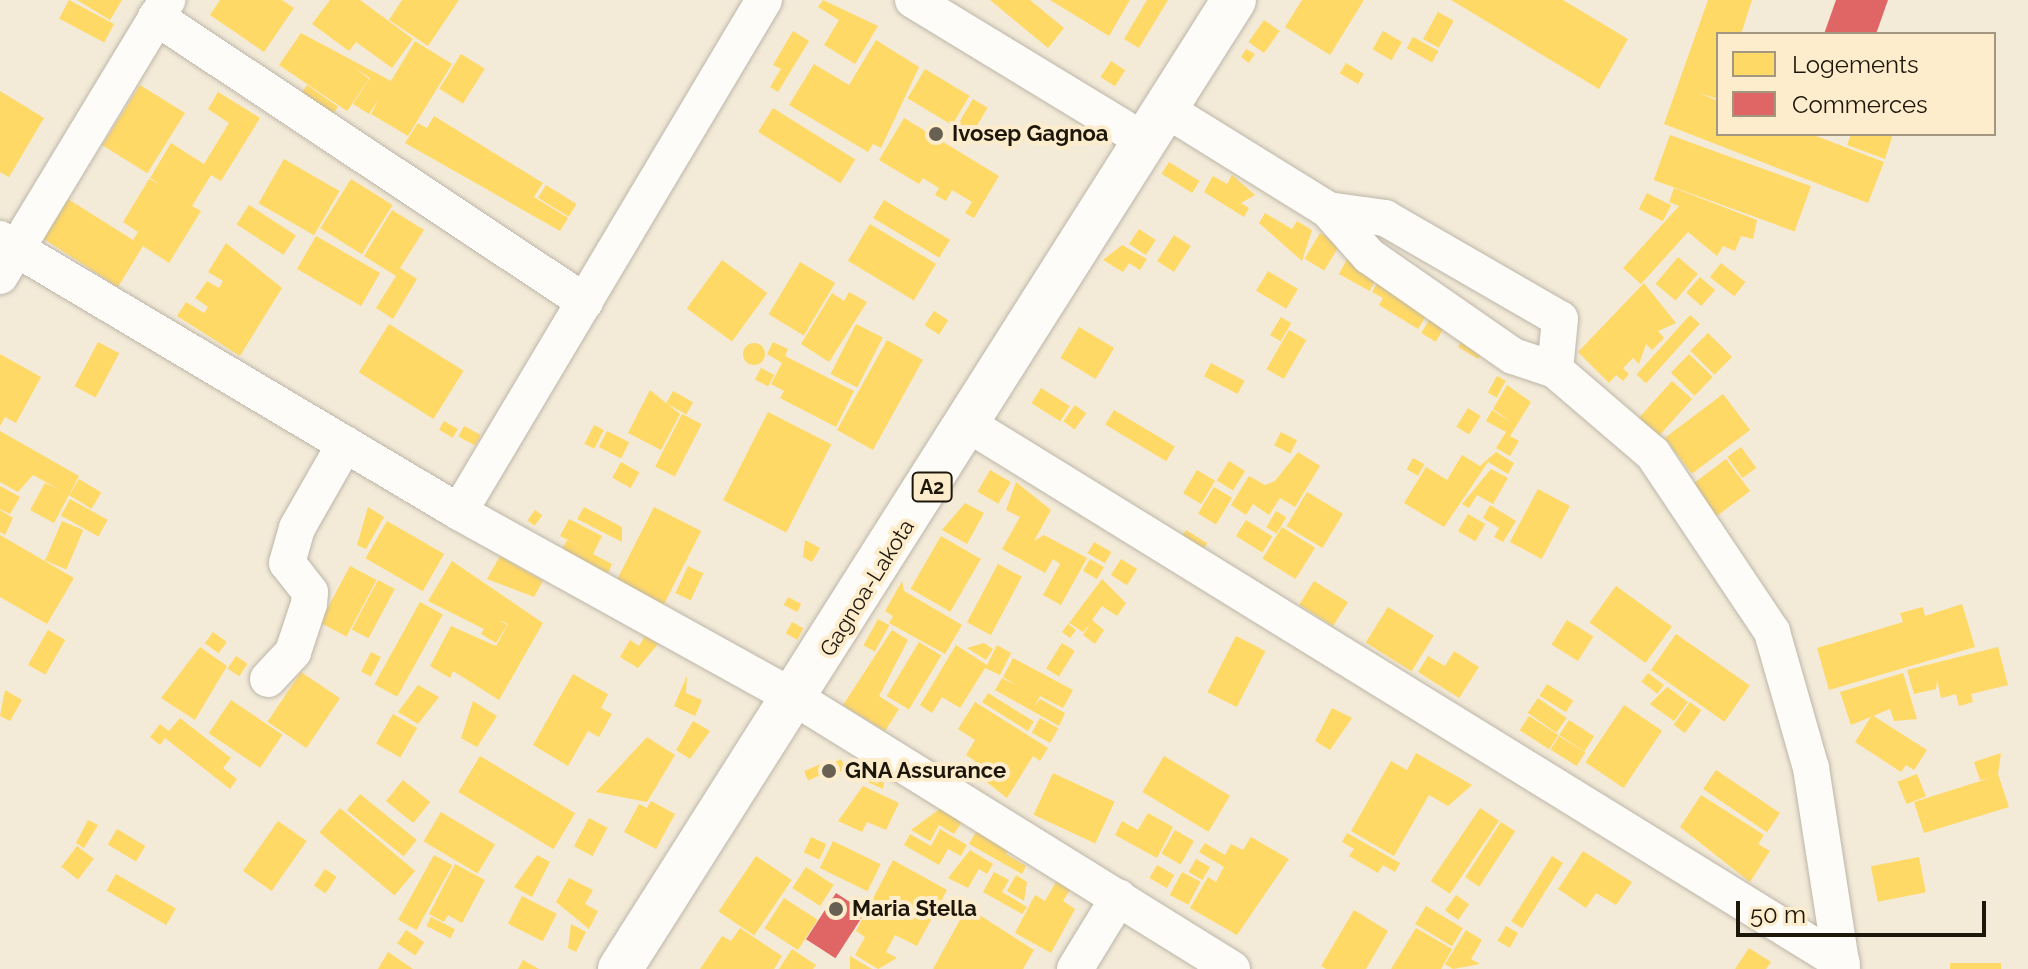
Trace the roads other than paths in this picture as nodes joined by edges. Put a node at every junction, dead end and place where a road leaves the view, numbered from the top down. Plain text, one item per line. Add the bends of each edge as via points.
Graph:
1 (764, 0) edge
2 (913, 0) edge
3 (1234, 0) edge
4 (161, 9) edge
5 (1157, 126) junction
6 (1328, 210) junction
7 (5, 255) edge
8 (585, 302) junction
9 (1555, 370) junction
10 (971, 426) junction
11 (345, 444) junction
12 (459, 512) junction
13 (268, 679) dead end
14 (797, 699) junction
15 (1119, 897) junction
16 (1842, 966) edge
17 (620, 969) edge
18 (1075, 969) edge
19 (1232, 969) edge

1 - 8 street
2 - 5 street
3 - 5 main road, Gagnoa-Lakota / A2
4 - 7 street
4 - 8 street
5 - 6 street
5 - 10 main road, Gagnoa-Lakota / A2
6 - 9 street via 1395,274 1513,356
6 - 9 street via 1385,218 1560,319
7 - 11 street
8 - 12 street
9 - 16 street via 1653,454 1772,632 1811,768
10 - 14 main road, Gagnoa-Lakota / A2
10 - 16 street
11 - 12 street
11 - 13 street via 297,528 287,563 310,597 293,652
12 - 14 street
14 - 15 street
14 - 17 main road, Gagnoa-Lakota / A2
15 - 18 street
15 - 19 street

